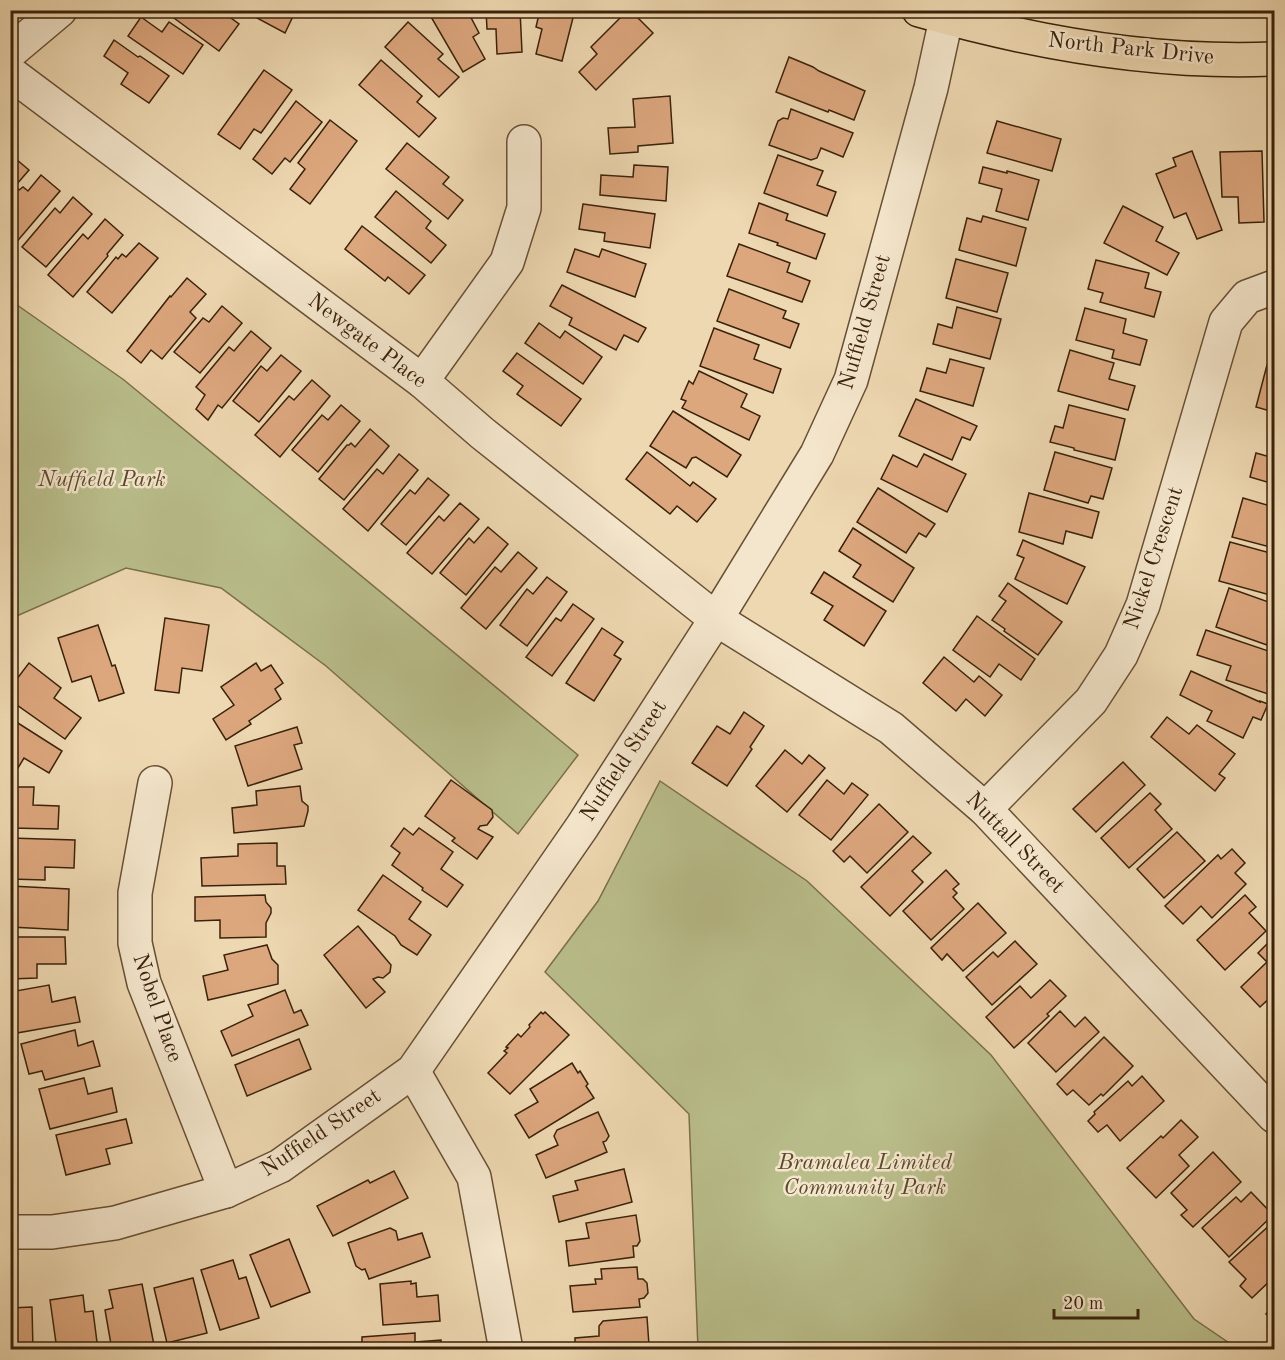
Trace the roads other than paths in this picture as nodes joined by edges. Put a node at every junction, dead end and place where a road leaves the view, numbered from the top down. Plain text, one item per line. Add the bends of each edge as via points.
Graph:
1 (60, 10) edge
2 (938, 13) edge
3 (10, 52) edge
4 (1275, 59) edge
5 (10, 73) edge
6 (524, 141) dead end
7 (1275, 287) edge
8 (422, 381) junction
9 (716, 619) junction
10 (155, 783) dead end
11 (985, 808) junction
12 (413, 1071) junction
13 (1275, 1116) edge
14 (225, 1191) junction
15 (10, 1232) edge
16 (506, 1350) edge

1 - 3 street
2 - 4 main road, North Park Drive via 1031,38 1093,48 1156,56
2 - 9 street, Nuffield Street via 931,88 851,381 817,454
5 - 8 street, Newgate Place
6 - 8 street via 524,208 507,262
7 - 11 street, Nickel Crescent via 1247,297 1226,322 1143,605 1121,655 1091,701
8 - 9 street, Newgate Place
9 - 11 street, Nuttall Street via 891,728
9 - 12 street, Nuffield Street via 582,827
10 - 14 street, Nobel Place via 135,893 135,943 144,983
11 - 13 street, Nuttall Street
12 - 14 street, Nuffield Street via 280,1166
12 - 16 street via 474,1177
14 - 15 street, Nuffield Street via 115,1223 52,1232

